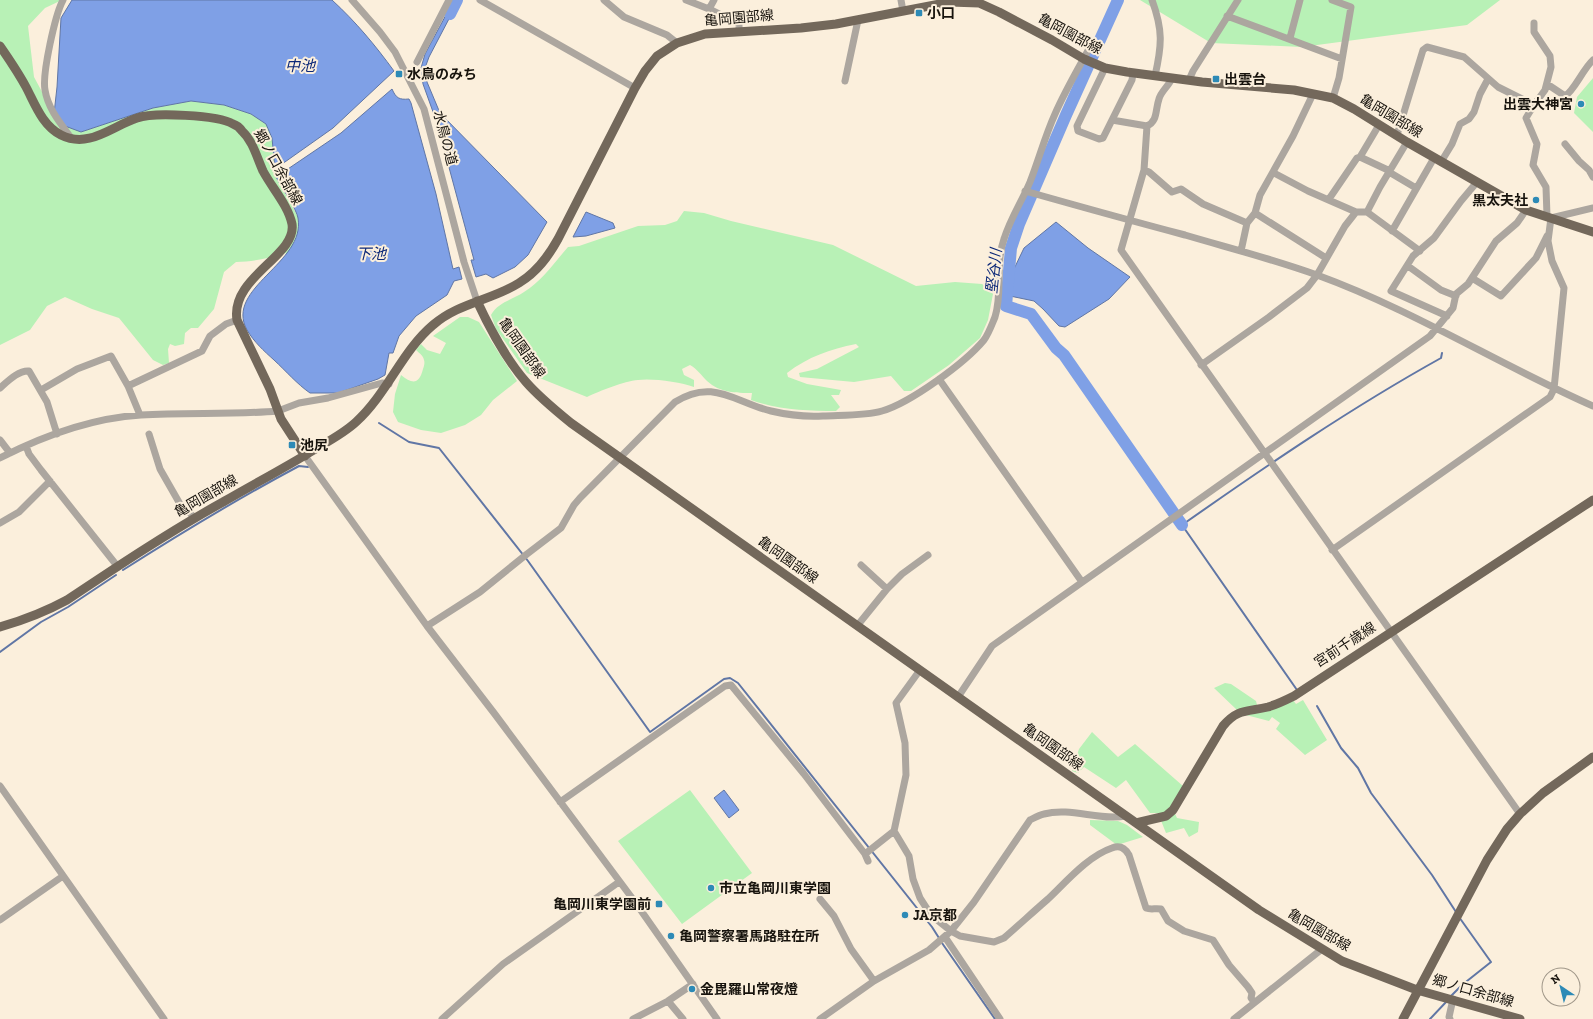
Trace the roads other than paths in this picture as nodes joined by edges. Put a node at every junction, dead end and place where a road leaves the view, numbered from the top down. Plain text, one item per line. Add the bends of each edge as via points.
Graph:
1 (63, 0) edge
2 (352, 0) edge
3 (448, 0) edge
4 (480, 0) edge
5 (604, 0) edge
6 (686, 0) edge
7 (714, 0) edge
8 (901, 0) edge
9 (1152, 0) edge
10 (1238, 0) edge
11 (1300, 0) edge
12 (1332, 0) edge
13 (985, 2) edge
14 (709, 9) junction
15 (903, 11) junction
16 (1228, 16) junction
17 (858, 20) junction
18 (1534, 23) dead end
19 (739, 31) junction
20 (1290, 38) junction
21 (677, 43) junction
22 (0, 46) edge
23 (1090, 47) dead end
24 (1084, 59) junction
25 (1342, 59) junction
26 (1593, 60) edge
27 (417, 62) dead end
28 (1105, 68) junction
29 (1133, 73) junction
30 (1155, 76) junction
31 (1172, 78) junction
32 (1488, 79) junction
33 (1189, 80) junction
34 (845, 81) dead end
35 (1547, 84) junction
36 (635, 88) junction
37 (1313, 94) junction
38 (1333, 98) junction
39 (1534, 104) junction
40 (1112, 120) junction
41 (1379, 125) junction
42 (1146, 126) junction
43 (1397, 135) junction
44 (72, 139) junction
45 (1407, 142) junction
46 (1565, 144) dead end
47 (1360, 157) junction
48 (1437, 160) junction
49 (1144, 170) junction
50 (1389, 172) junction
51 (1274, 173) junction
52 (1593, 177) edge
53 (1477, 182) junction
54 (1416, 188) junction
55 (1025, 191) junction
56 (1329, 199) junction
57 (1593, 209) edge
58 (1526, 210) junction
59 (1356, 212) junction
60 (1367, 212) junction
61 (1255, 213) junction
62 (1549, 217) junction
63 (1130, 220) junction
64 (1247, 223) junction
65 (1392, 231) junction
66 (1549, 232) junction
67 (1593, 232) edge
68 (1240, 251) junction
69 (1420, 251) junction
70 (1326, 258) junction
71 (1408, 266) junction
72 (1317, 275) junction
73 (1472, 278) junction
74 (1456, 296) junction
75 (477, 301) junction
76 (1447, 316) junction
77 (238, 320) junction
78 (1438, 328) junction
79 (1201, 365) junction
80 (939, 379) junction
81 (389, 384) junction
82 (128, 386) junction
83 (0, 388) edge
84 (1554, 389) junction
85 (41, 390) junction
86 (1593, 406) edge
87 (278, 411) junction
88 (140, 415) junction
89 (57, 434) junction
90 (149, 434) dead end
91 (0, 440) edge
92 (26, 446) junction
93 (10, 453) junction
94 (1264, 454) junction
95 (305, 456) junction
96 (0, 458) edge
97 (620, 458) junction
98 (50, 482) junction
99 (1593, 500) edge
100 (195, 518) junction
101 (0, 524) edge
102 (1332, 550) junction
103 (928, 555) dead end
104 (861, 565) dead end
105 (118, 567) junction
106 (1082, 582) junction
107 (887, 588) junction
108 (427, 626) junction
109 (857, 626) junction
110 (0, 627) edge
111 (1390, 632) junction
112 (920, 670) junction
113 (958, 697) junction
114 (1593, 757) edge
115 (0, 786) edge
116 (560, 802) junction
117 (1520, 814) junction
118 (1126, 816) junction
119 (1136, 823) junction
120 (894, 831) junction
121 (865, 854) junction
122 (868, 861) dead end
123 (63, 876) junction
124 (619, 882) junction
125 (820, 899) dead end
126 (0, 920) edge
127 (951, 931) junction
128 (945, 937) junction
129 (1322, 949) junction
130 (874, 981) junction
131 (693, 984) junction
132 (1418, 990) junction
133 (1449, 999) junction
134 (668, 1001) junction
135 (1254, 1002) junction
136 (164, 1019) edge
137 (442, 1019) edge
138 (633, 1019) edge
139 (683, 1019) edge
140 (717, 1019) edge
141 (820, 1019) edge
142 (1000, 1019) edge
143 (1234, 1019) edge
144 (1403, 1019) edge
145 (1450, 1019) edge
146 (1520, 1019) edge

1 - 44 street via 54,26 44,90 55,117
2 - 75 street, 水鳥の道 via 395,52 424,109 464,262
3 - 27 street
4 - 36 street
5 - 21 street via 624,17 667,34
6 - 14 street
7 - 14 street
8 - 15 street
9 - 30 street via 1161,34 1160,57
10 - 16 street
11 - 20 street
12 - 25 street via 1351,7
13 - 15 main road, 亀岡園部線 via 950,2
13 - 24 main road, 亀岡園部線
14 - 19 street via 739,24
15 - 17 main road, 亀岡園部線
16 - 20 street
16 - 33 street via 1192,71
17 - 19 main road, 亀岡園部線 via 801,28
17 - 34 street
18 - 35 street via 1534,32 1550,56 1551,67
19 - 21 main road, 亀岡園部線 via 705,34
20 - 25 street
21 - 36 main road, 亀岡園部線 via 657,56
22 - 44 main road, 郷ノ口余部線 via 12,62 42,118 51,128
23 - 24 street
24 - 28 main road, 亀岡園部線
24 - 55 street via 1055,114
25 - 38 street
26 - 35 street via 1582,72 1569,94 1565,96
28 - 29 main road, 亀岡園部線
28 - 40 street via 1077,126 1078,131 1099,139 1103,138
29 - 30 main road, 亀岡園部線
29 - 40 street
30 - 31 main road, 亀岡園部線
31 - 33 main road, 亀岡園部線
31 - 42 street via 1159,98 1155,120
32 - 39 street via 1498,87
32 - 43 street via 1464,57 1427,46 1423,50
32 - 48 street via 1474,112 1469,119 1460,124 1452,144
33 - 37 main road, 亀岡園部線
35 - 39 street
36 - 75 main road, 亀岡園部線 via 546,260 520,283
37 - 38 main road, 亀岡園部線
37 - 51 street
38 - 41 main road, 亀岡園部線
39 - 62 street via 1526,118 1537,144 1533,165 1546,187
40 - 42 street
41 - 43 main road, 亀岡園部線
41 - 47 street
42 - 49 street
43 - 45 main road, 亀岡園部線
44 - 77 main road, 郷ノ口余部線 via 85,140 104,134 125,122 149,115 212,118 232,123 243,131 288,213 292,226 284,246 240,296 236,310
45 - 48 main road, 亀岡園部線
45 - 50 street
46 - 52 street
47 - 50 street
47 - 56 street
48 - 53 main road, 亀岡園部線
48 - 54 street
49 - 63 street
49 - 64 street via 1172,192 1181,190 1203,204
50 - 54 street
50 - 60 street
51 - 56 street
51 - 61 street via 1260,195
53 - 58 main road, 亀岡園部線
53 - 69 street via 1434,238
54 - 65 street
55 - 63 street
55 - 80 street via 1004,238 996,315 989,331 984,340
56 - 59 street
57 - 62 street
58 - 62 main road, 亀岡園部線
58 - 73 street via 1517,223 1496,241
59 - 60 street
59 - 70 street
60 - 65 street
61 - 64 street
61 - 70 street
62 - 66 street
62 - 67 main road, 亀岡園部線
63 - 68 street
63 - 79 street via 1121,250
64 - 68 street
65 - 69 street
66 - 73 street via 1536,258 1501,296
66 - 84 street via 1552,261 1564,288
68 - 72 street
69 - 71 street via 1413,256
70 - 72 street
71 - 74 street via 1441,290
71 - 76 street via 1391,291
72 - 78 street
72 - 79 street via 1301,292
73 - 74 street
74 - 76 street via 1453,308
75 - 81 main road, 亀岡園部線 via 448,313 432,325 420,338
75 - 97 main road, 亀岡園部線 via 501,347 526,382 555,411
76 - 78 street
77 - 82 street via 226,324 210,336 202,351
77 - 87 main road, 郷ノ口余部線
78 - 84 street
78 - 94 street
79 - 94 street
80 - 97 street via 908,398 872,414 799,416 770,411 718,392 703,391 687,395 676,402
80 - 106 street
81 - 87 street via 382,383 299,403
81 - 95 main road, 亀岡園部線 via 356,422
82 - 85 street via 111,356 77,369
82 - 88 street
83 - 85 street via 25,370 29,371
84 - 86 street
84 - 102 street via 1550,397
85 - 89 street
87 - 88 street
87 - 95 main road, 郷ノ口余部線
88 - 89 street via 85,424
89 - 92 street
90 - 100 street via 160,469 180,504
91 - 93 street
92 - 93 street
92 - 98 street
93 - 96 street
94 - 102 street
94 - 106 street
95 - 100 main road, 亀岡園部線
95 - 108 street
97 - 108 street via 574,505 561,528 480,592
97 - 109 main road, 亀岡園部線
98 - 101 street via 19,512
98 - 105 street
99 - 111 main road, 宮前千歳線
100 - 105 main road, 亀岡園部線
102 - 111 street
103 - 107 street
104 - 107 street
105 - 110 main road, 亀岡園部線 via 47,611
106 - 113 street via 992,646
107 - 109 street
108 - 116 street
109 - 112 main road, 亀岡園部線
111 - 117 street
111 - 119 main road, 宮前千歳線 via 1288,699 1268,707 1242,711 1230,718 1174,810 1166,816
112 - 113 main road, 亀岡園部線
112 - 120 street via 896,703 905,743 906,775
113 - 118 main road, 亀岡園部線
114 - 117 main road via 1543,793
115 - 123 street
116 - 121 street via 725,686 731,685
116 - 124 street
117 - 132 main road via 1487,860
118 - 119 main road, 亀岡園部線
118 - 127 street via 1116,818 1059,812 1042,814 1030,820
119 - 129 main road, 亀岡園部線 via 1259,910
120 - 121 street
120 - 127 street via 909,856 913,878 925,907
121 - 122 street
123 - 126 street
123 - 136 street
124 - 131 street
124 - 137 street via 504,964
125 - 130 street via 834,916 851,949
127 - 128 street
127 - 135 street via 960,936 998,941 1085,864 1112,848 1120,847 1129,855 1146,908 1161,909 1168,921 1184,932 1213,940 1252,993 1251,998
128 - 130 street via 929,950
128 - 142 street
129 - 132 main road, 亀岡園部線 via 1342,960
129 - 135 street
130 - 141 street
131 - 134 street
131 - 140 street
132 - 133 main road, 郷ノ口余部線
132 - 144 main road
133 - 145 street
133 - 146 main road, 郷ノ口余部線
134 - 138 street
134 - 139 street
135 - 143 street

